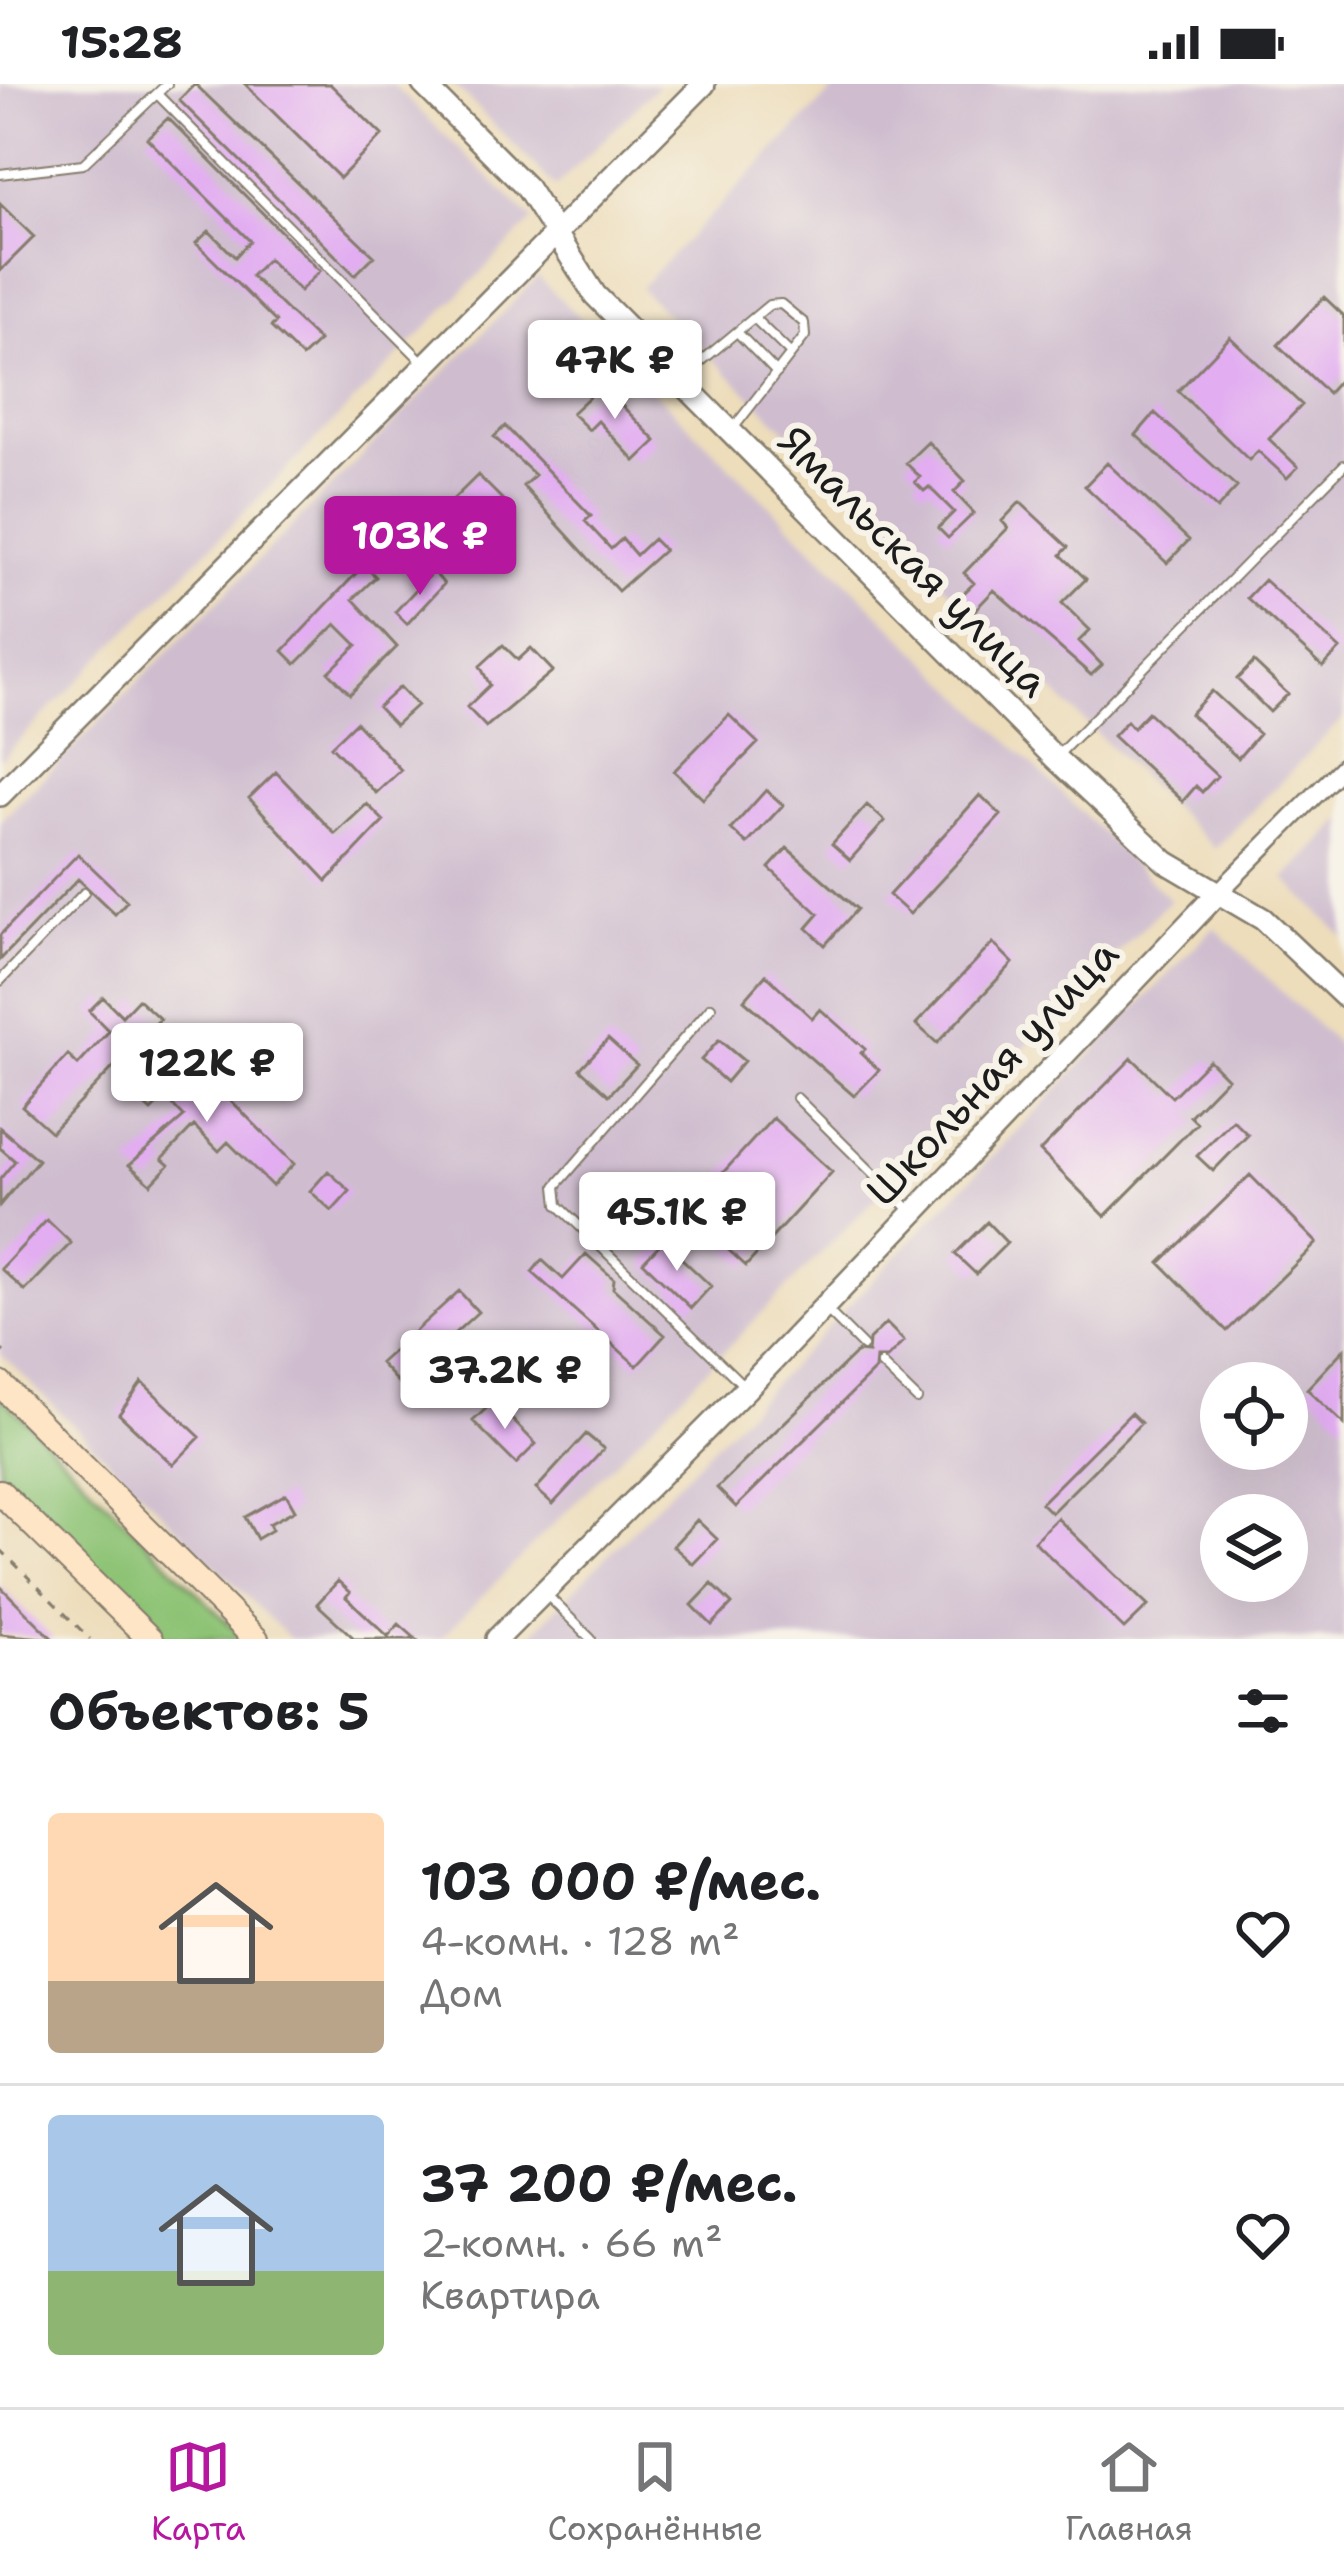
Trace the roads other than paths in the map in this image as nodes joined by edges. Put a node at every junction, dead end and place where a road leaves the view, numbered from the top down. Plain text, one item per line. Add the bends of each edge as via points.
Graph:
1 (167, 84) edge
2 (423, 84) edge
3 (704, 84) edge
4 (157, 94) junction
5 (0, 174) edge
6 (555, 233) junction
7 (754, 318) junction
8 (736, 332) junction
9 (791, 354) junction
10 (422, 361) dead end
11 (776, 373) junction
12 (679, 380) junction
13 (730, 432) junction
14 (1344, 465) edge
15 (1055, 758) junction
16 (1344, 766) edge
17 (0, 795) edge
18 (84, 893) dead end
19 (1218, 893) junction
20 (0, 980) edge
21 (1344, 996) edge
22 (711, 1007) dead end
23 (797, 1098) dead end
24 (913, 1213) junction
25 (824, 1307) junction
26 (863, 1346) dead end
27 (881, 1364) dead end
28 (0, 1384) edge
29 (747, 1388) junction
30 (917, 1399) dead end
31 (0, 1492) edge
32 (544, 1592) junction
33 (150, 1639) edge
34 (256, 1639) edge
35 (497, 1639) edge
36 (591, 1639) edge

1 - 4 lane
2 - 6 street, Ямальская улица via 514,172
3 - 6 street
4 - 5 lane via 82,164
4 - 10 lane
6 - 12 street, Ямальская улица via 584,282
6 - 17 street
7 - 8 lane
7 - 9 lane
7 - 9 lane via 781,304 804,323 807,333
8 - 11 lane
8 - 12 lane
9 - 11 lane
11 - 13 lane
12 - 13 street, Ямальская улица
13 - 15 street, Ямальская улица
14 - 15 lane
15 - 19 street, Ямальская улица via 1166,862
16 - 19 street, Школьная улица
18 - 20 lane
19 - 21 street, Ямальская улица via 1263,919
19 - 24 street, Школьная улица
22 - 29 lane via 556,1186 558,1205
23 - 24 lane
24 - 25 street, Школьная улица
25 - 26 lane
25 - 29 street, Школьная улица
27 - 30 lane
28 - 34 main road
29 - 32 street, Школьная улица
31 - 33 main road
32 - 35 street, Школьная улица
32 - 36 lane

